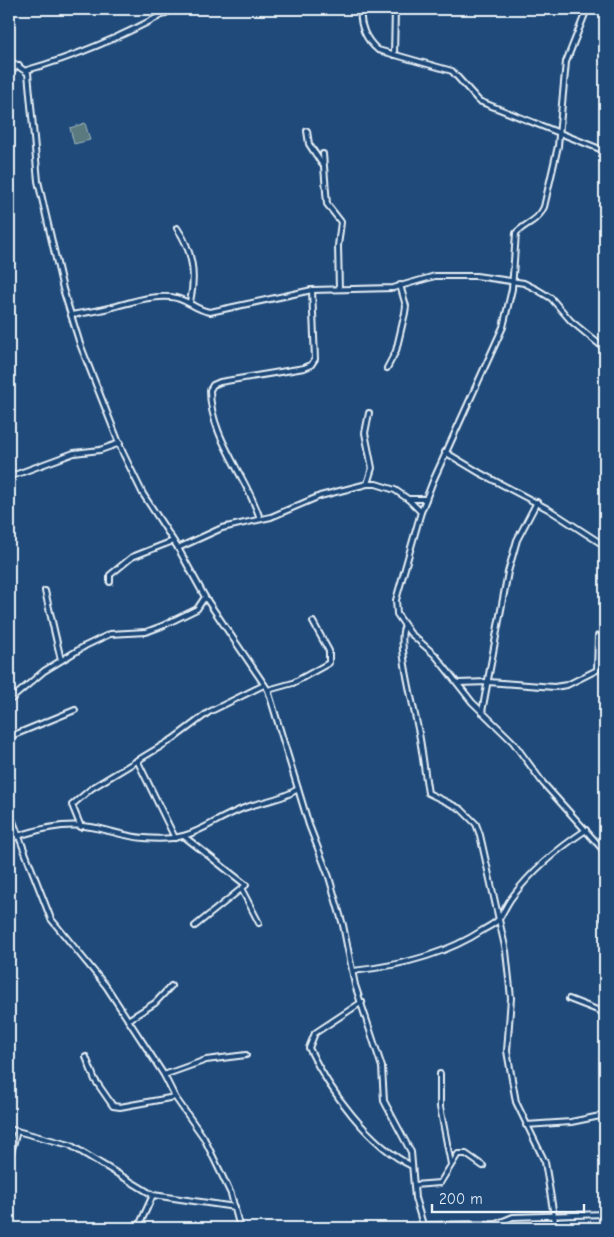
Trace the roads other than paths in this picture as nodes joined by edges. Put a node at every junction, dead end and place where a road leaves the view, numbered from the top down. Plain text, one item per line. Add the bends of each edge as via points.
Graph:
1 (173, 9) edge
2 (361, 9) edge
3 (395, 9) edge
4 (587, 9) edge
5 (394, 55) junction
6 (9, 60) edge
7 (19, 65) junction
8 (27, 70) junction
9 (9, 72) edge
10 (307, 131) dead end
11 (559, 132) junction
12 (605, 151) edge
13 (322, 154) dead end
14 (323, 166) junction
15 (177, 228) dead end
16 (513, 282) junction
17 (400, 285) junction
18 (340, 289) junction
19 (312, 290) junction
20 (190, 302) junction
21 (71, 315) junction
22 (605, 349) edge
23 (387, 368) dead end
24 (369, 413) dead end
25 (120, 443) junction
26 (445, 452) junction
27 (9, 477) edge
28 (367, 484) junction
29 (426, 498) junction
30 (408, 499) junction
31 (536, 502) junction
32 (421, 512) junction
33 (260, 519) junction
34 (173, 541) junction
35 (605, 546) edge
36 (178, 548) junction
37 (110, 582) dead end
38 (44, 591) dead end
39 (205, 597) junction
40 (313, 622) dead end
41 (405, 626) junction
42 (598, 636) dead end
43 (61, 660) junction
44 (488, 682) junction
45 (458, 683) junction
46 (264, 685) junction
47 (268, 690) junction
48 (9, 701) edge
49 (75, 710) dead end
50 (482, 712) junction
51 (9, 737) edge
52 (137, 760) junction
53 (298, 789) junction
54 (9, 811) edge
55 (81, 827) junction
56 (586, 830) junction
57 (18, 836) junction
58 (185, 837) junction
59 (176, 838) junction
60 (9, 839) edge
61 (605, 852) edge
62 (242, 890) junction
63 (499, 919) junction
64 (260, 923) dead end
65 (195, 926) dead end
66 (353, 971) junction
67 (171, 986) dead end
68 (569, 999) dead end
69 (362, 1002) junction
70 (605, 1013) edge
71 (128, 1020) junction
72 (246, 1055) dead end
73 (86, 1057) dead end
74 (164, 1074) junction
75 (440, 1074) dead end
76 (175, 1096) junction
77 (605, 1115) edge
78 (526, 1124) junction
79 (9, 1129) edge
80 (17, 1131) junction
81 (9, 1160) edge
82 (450, 1164) junction
83 (412, 1166) junction
84 (483, 1166) dead end
85 (414, 1185) junction
86 (153, 1195) junction
87 (235, 1207) junction
88 (605, 1214) edge
89 (554, 1216) junction
90 (424, 1227) edge
91 (138, 1228) edge
92 (240, 1228) edge
93 (412, 1228) edge
94 (556, 1228) edge

1 - 8 street via 114,39
2 - 5 street via 360,17 370,43 378,50
3 - 5 street
4 - 11 street via 566,62
5 - 11 street via 452,71 478,101
6 - 7 street
7 - 8 street
7 - 9 street
8 - 21 street via 38,180
10 - 14 street via 309,144
11 - 12 street
11 - 16 street via 544,207 531,224 516,233
13 - 14 street
14 - 18 street via 327,204 341,222 338,246
15 - 20 street via 186,240 195,281
16 - 17 street via 454,275
16 - 22 street via 524,283 551,298 571,321
16 - 26 street via 503,327
17 - 18 street via 393,288
17 - 23 street via 405,313 396,351
18 - 19 street
19 - 20 street via 216,311 201,310
19 - 33 street via 315,359 311,365 220,382 210,390 213,413 229,455 253,497
20 - 21 street via 171,297 151,298
21 - 25 street via 90,372
24 - 28 street via 366,433 372,468
25 - 27 street via 100,450 74,453
25 - 34 street via 142,494
26 - 29 street
26 - 31 street
28 - 30 street via 386,487
28 - 33 street via 338,490
29 - 30 street
29 - 32 street
30 - 32 street
31 - 35 street
31 - 44 street via 517,540 508,572
32 - 41 street via 396,600 397,614
33 - 36 street via 222,528
34 - 36 street
34 - 37 street via 132,557 110,575
36 - 39 street
38 - 43 street
39 - 43 street via 197,609 162,626 146,632 110,634
39 - 46 street
40 - 47 street via 329,651 329,663 293,683
41 - 45 street via 436,655
41 - 63 street via 402,635 406,674 428,793 461,809 476,824
42 - 44 street via 597,670 567,685
43 - 48 street
44 - 45 street
44 - 50 street
45 - 50 street
46 - 47 street
46 - 52 street via 209,712
47 - 53 street
49 - 51 street
50 - 56 street via 512,742 543,783
52 - 55 street via 92,788 72,805
52 - 59 street
53 - 58 street via 286,797 245,808
53 - 66 street via 329,876
54 - 57 street
55 - 57 street via 44,828
55 - 59 street via 144,838
56 - 61 street
56 - 63 street via 555,851 513,896
57 - 60 street
57 - 71 street via 51,919 106,986
58 - 59 street
58 - 62 street via 245,884
62 - 64 street
62 - 65 street
63 - 66 street via 472,937 439,952 381,968
63 - 78 street via 511,998 507,1050 516,1102
66 - 69 street
67 - 71 street via 155,1003
68 - 70 street
69 - 83 street via 382,1067 384,1102 408,1143
69 - 83 street via 316,1033 309,1048 324,1077 366,1130 386,1149
71 - 74 street
72 - 74 street via 206,1060
73 - 76 street via 95,1080 113,1106
74 - 76 street
75 - 82 street via 440,1107
76 - 87 street via 204,1138
77 - 78 street via 571,1122
78 - 89 street via 545,1162
79 - 80 street
80 - 81 street
80 - 86 street via 70,1145
82 - 84 street via 462,1153
82 - 85 street via 440,1183
83 - 85 street
85 - 90 street
86 - 87 street
86 - 91 street
87 - 92 street
88 - 89 street
89 - 90 street via 513,1217 496,1224
89 - 94 street
90 - 93 street

